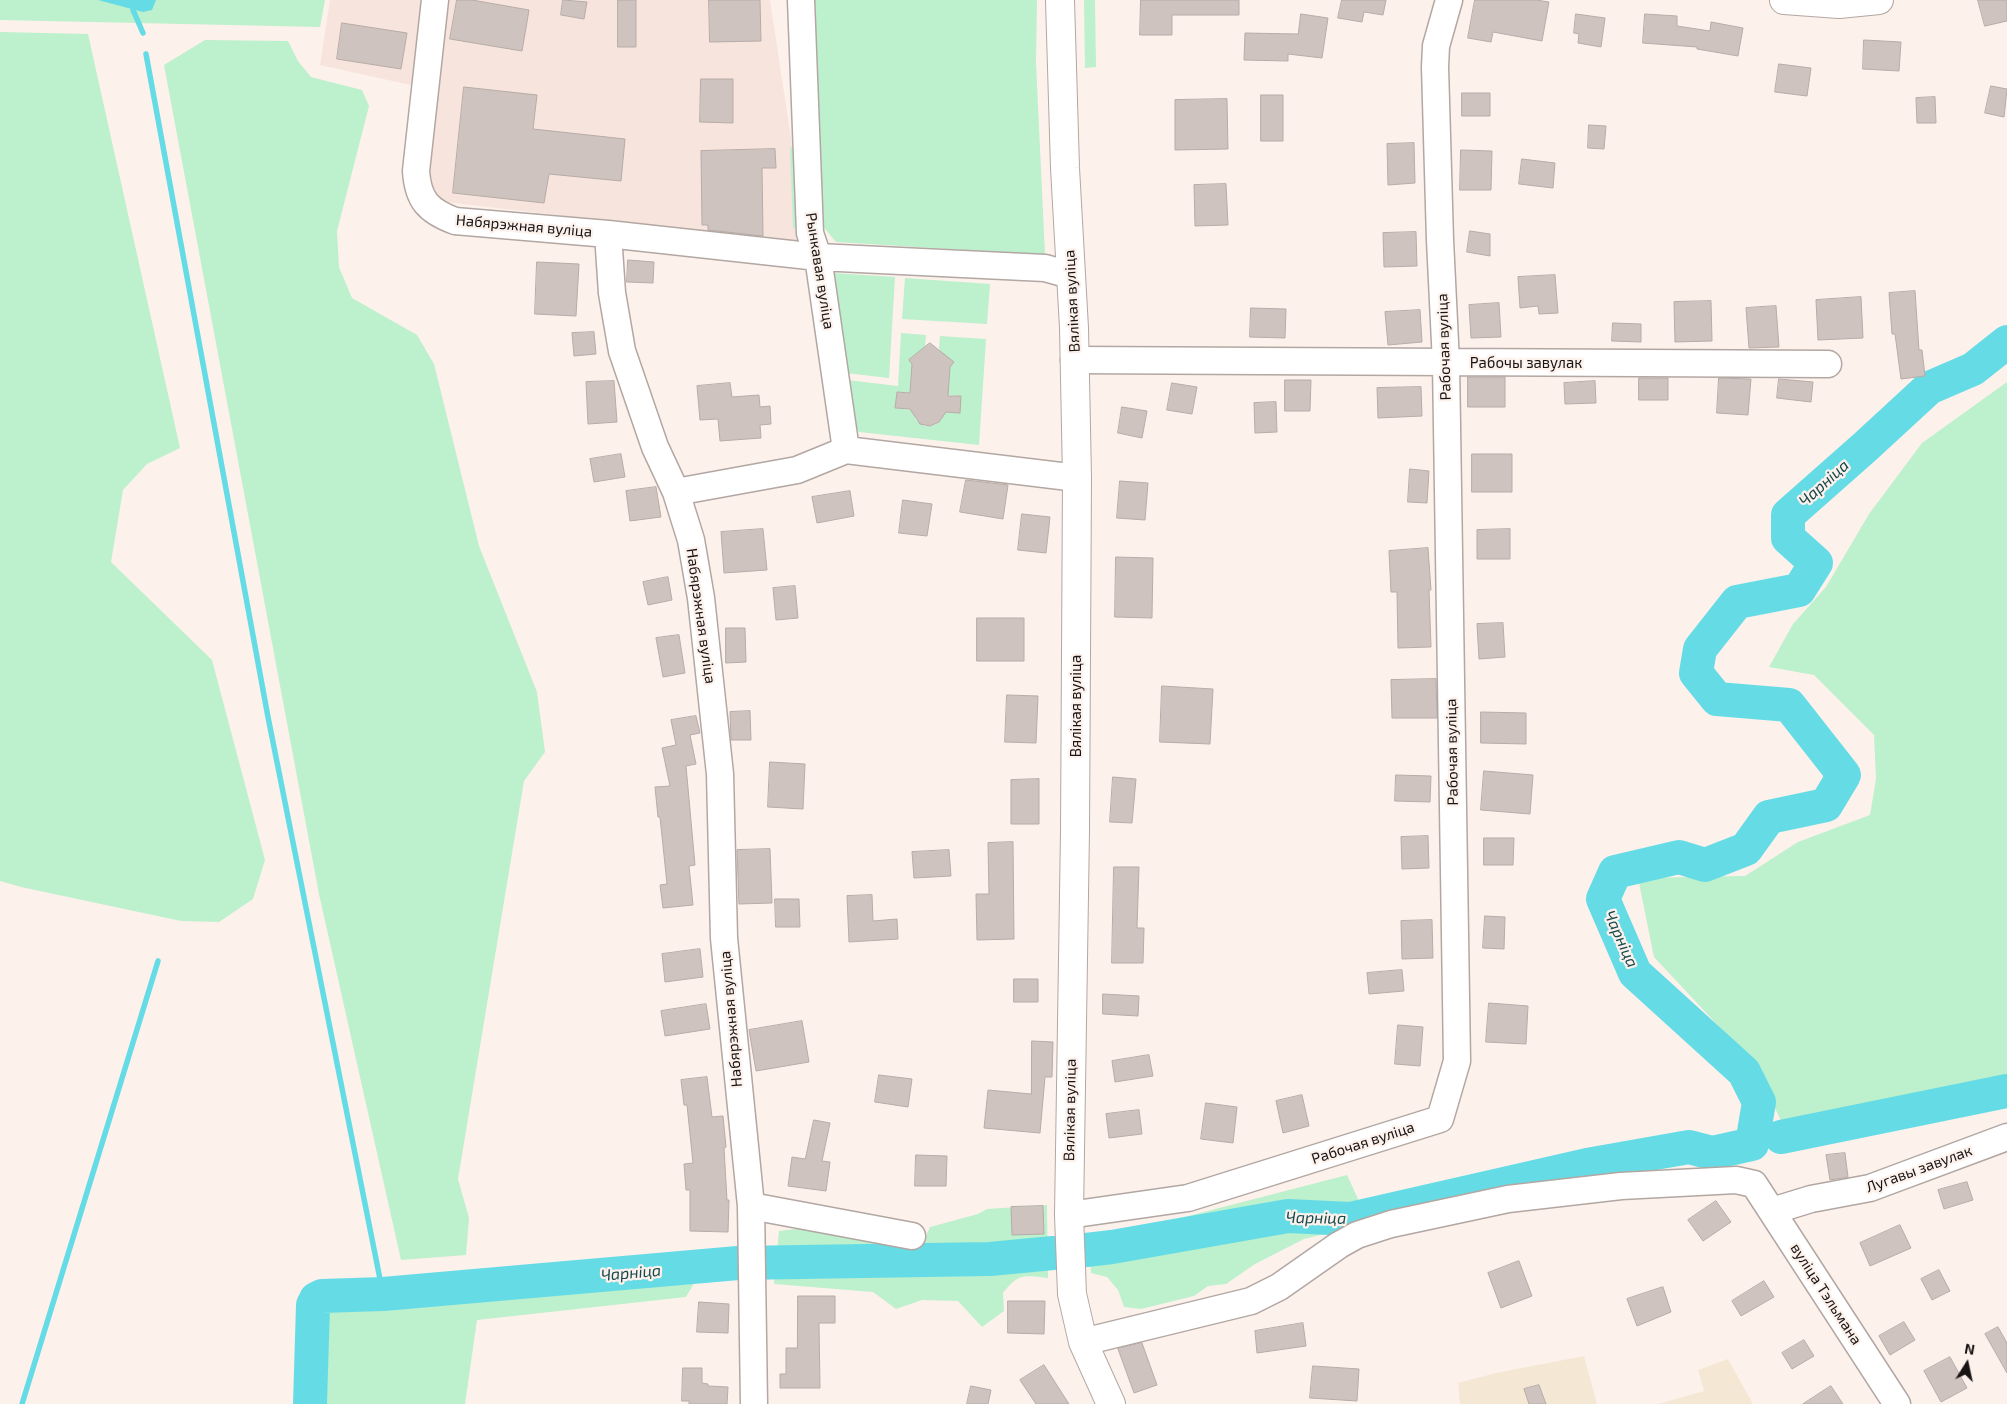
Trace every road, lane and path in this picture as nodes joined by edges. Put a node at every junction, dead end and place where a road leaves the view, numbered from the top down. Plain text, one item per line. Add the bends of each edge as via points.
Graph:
1 (436, 0) edge
2 (801, 0) edge
3 (1060, 0) edge
4 (1449, 0) edge
5 (1784, 0) edge
6 (1879, 0) edge
7 (608, 234) junction
8 (818, 257) junction
9 (1070, 275) junction
10 (1074, 360) junction
11 (1446, 363) junction
12 (1828, 364) dead end
13 (846, 450) junction
14 (1077, 478) junction
15 (676, 492) junction
16 (2007, 1138) edge
17 (751, 1206) junction
18 (1772, 1211) junction
19 (1068, 1215) junction
20 (912, 1236) dead end
21 (1083, 1342) junction
22 (754, 1404) edge
23 (1111, 1404) edge
24 (1897, 1404) edge

1 - 7 street, Набярэжная вуліца via 416,171 417,188 426,205 455,221
2 - 8 street, Рынкавая вуліца via 810,233
3 - 9 main road, Вялікая вуліца
4 - 11 street, Рабочая вуліца via 1436,46
5 - 6 main road via 1839,4
7 - 8 street
7 - 15 street, Набярэжная вуліца via 612,293 622,351 655,447
8 - 9 street via 1045,268
8 - 13 street, Рынкавая вуліца
9 - 10 main road, Вялікая вуліца
10 - 11 street, Рабочы завулак
10 - 14 main road, Вялікая вуліца
11 - 12 street, Рабочы завулак
11 - 19 street, Рабочая вуліца via 1458,1061 1440,1119 1188,1198
13 - 14 street
13 - 15 street via 797,470
14 - 19 main road, Вялікая вуліца
15 - 17 street, Набярэжная вуліца via 691,540 712,694 720,774 724,938
16 - 18 street, Лугавы завулак via 1870,1188 1811,1199
17 - 20 street
17 - 22 street, Набярэжная вуліца
18 - 21 street, вуліца Тэльмана via 1754,1184 1736,1180 1620,1186 1508,1199 1391,1224 1357,1235 1279,1287 1250,1300
18 - 24 street, вуліца Тэльмана
19 - 21 main road, Вялікая вуліца via 1072,1294
21 - 23 main road, Вялікая вуліца

